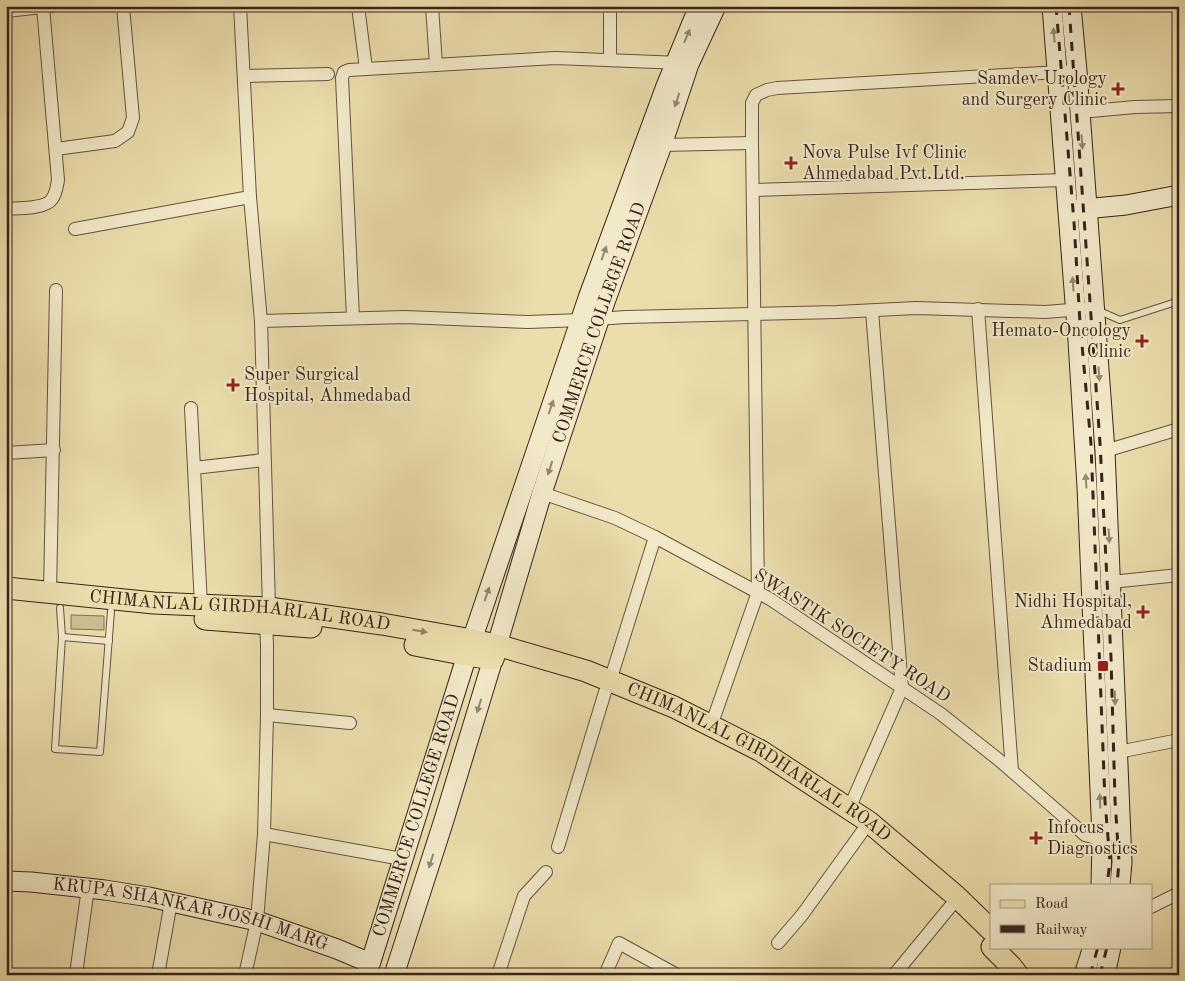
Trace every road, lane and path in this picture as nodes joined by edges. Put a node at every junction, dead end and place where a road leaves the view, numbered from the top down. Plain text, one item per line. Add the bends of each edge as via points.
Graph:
1 (123, 6) edge
2 (240, 6) edge
3 (358, 6) edge
4 (432, 6) edge
5 (610, 6) edge
6 (699, 6) edge
7 (716, 6) edge
8 (1052, 6) edge
9 (1071, 6) edge
10 (48, 7) edge
11 (12, 9) edge
12 (610, 60) junction
13 (682, 63) junction
14 (436, 65) junction
15 (366, 69) junction
16 (1077, 70) junction
17 (1057, 72) junction
18 (328, 74) dead end
19 (244, 76) junction
20 (1179, 106) edge
21 (1080, 112) junction
22 (752, 144) junction
23 (662, 146) junction
24 (56, 149) junction
25 (1066, 180) junction
26 (753, 190) junction
27 (1179, 195) edge
28 (250, 196) junction
29 (7, 205) edge
30 (1068, 210) junction
31 (1087, 210) junction
32 (75, 229) dead end
33 (56, 290) dead end
34 (1179, 302) edge
35 (978, 309) junction
36 (1085, 309) junction
37 (872, 310) junction
38 (755, 314) junction
39 (353, 318) junction
40 (590, 320) junction
41 (261, 321) junction
42 (191, 408) dead end
43 (1179, 429) edge
44 (54, 450) junction
45 (1104, 451) junction
46 (6, 453) edge
47 (264, 460) junction
48 (194, 468) junction
49 (542, 494) junction
50 (655, 537) junction
51 (1179, 575) edge
52 (1111, 582) junction
53 (6, 588) edge
54 (758, 592) junction
55 (55, 600) junction
56 (6, 602) edge
57 (201, 605) junction
58 (111, 612) junction
59 (267, 616) junction
60 (62, 637) junction
61 (1113, 637) junction
62 (1093, 638) junction
63 (109, 641) junction
64 (469, 647) junction
65 (495, 652) junction
66 (608, 687) junction
67 (902, 688) junction
68 (267, 715) junction
69 (350, 724) dead end
70 (711, 726) junction
71 (1179, 740) edge
72 (1118, 752) junction
73 (1012, 771) junction
74 (849, 809) junction
75 (862, 832) junction
76 (264, 834) junction
77 (1111, 835) junction
78 (558, 847) dead end
79 (402, 858) junction
80 (546, 872) dead end
81 (6, 881) edge
82 (1101, 884) edge
83 (1120, 884) edge
84 (88, 888) junction
85 (1179, 892) edge
86 (171, 902) junction
87 (1152, 906) edge
88 (950, 907) junction
89 (257, 921) junction
90 (990, 929) edge
91 (778, 943) dead end
92 (990, 946) edge
93 (992, 948) edge
94 (1010, 948) edge
95 (1093, 948) edge
96 (1112, 948) edge
97 (368, 969) edge
98 (400, 973) edge
99 (76, 974) edge
100 (158, 975) edge
101 (244, 975) edge
102 (498, 975) edge
103 (605, 975) edge
104 (677, 975) edge
105 (894, 975) edge
106 (1018, 975) edge
107 (1034, 975) edge
108 (1084, 975) edge
109 (1105, 975) edge

1 - 24 street via 133,118 128,132 115,141
2 - 19 street
3 - 15 street
4 - 14 street
5 - 12 street
13 -> 6 main road, COMMERCE COLLEGE ROAD
7 - 13 main road, COMMERCE COLLEGE ROAD
17 -> 8 main road
9 - 16 main road
10 - 11 street
10 - 24 street
12 - 13 street
12 - 14 street via 555,58
13 -> 23 main road, COMMERCE COLLEGE ROAD
40 -> 13 main road, COMMERCE COLLEGE ROAD
14 - 15 street
15 - 39 street via 349,70 342,78
16 - 17 street
16 - 21 main road
17 - 22 street via 767,90 756,95 752,103
17 - 25 main road
18 - 19 street
19 - 28 street
20 - 21 street
21 -> 31 main road
22 - 23 street
22 - 26 street
23 - 40 main road, COMMERCE COLLEGE ROAD
24 - 29 street via 58,180 52,200 44,205
25 - 26 street
25 - 30 main road
26 - 38 street
27 - 31 main road
28 - 32 street
28 - 41 street
30 - 31 main road
36 -> 30 main road
31 - 36 main road
33 - 44 street
34 - 36 lane via 1120,320
35 - 36 street via 1045,312
35 - 37 street
35 - 73 street
36 -> 45 main road
62 -> 36 main road
37 - 38 street
37 - 67 street
38 - 40 street
38 - 54 street
39 - 40 street via 528,322
39 - 41 street
40 -> 49 main road, COMMERCE COLLEGE ROAD
64 -> 40 main road, COMMERCE COLLEGE ROAD
41 - 47 street
42 - 48 street
43 - 45 street
44 - 46 street
44 - 55 street
45 -> 52 main road
47 - 48 street
47 - 59 street
48 - 57 street
49 - 50 street, SWASTIK SOCIETY ROAD via 615,518
49 - 65 main road, COMMERCE COLLEGE ROAD
50 - 54 street, SWASTIK SOCIETY ROAD
50 - 66 street
51 - 52 street
52 - 61 main road
53 - 55 main road, CHIMANLAL GIRDHARLAL ROAD
54 - 67 street, SWASTIK SOCIETY ROAD
54 - 70 street
55 - 56 main road, CHIMANLAL GIRDHARLAL ROAD
55 - 57 main road, CHIMANLAL GIRDHARLAL ROAD
55 - 58 main road, CHIMANLAL GIRDHARLAL ROAD
55 - 60 lane
57 - 59 main road, CHIMANLAL GIRDHARLAL ROAD
58 - 59 main road, CHIMANLAL GIRDHARLAL ROAD
58 - 63 lane
59 - 64 main road, CHIMANLAL GIRDHARLAL ROAD via 308,627
59 - 68 street
60 - 63 lane
60 - 63 lane via 54,749 100,752
61 - 62 main road
61 -> 72 main road
77 -> 62 main road
64 - 65 main road, CHIMANLAL GIRDHARLAL ROAD
64 - 79 main road, COMMERCE COLLEGE ROAD
65 - 66 main road, CHIMANLAL GIRDHARLAL ROAD via 586,671
65 -> 98 main road, COMMERCE COLLEGE ROAD
66 - 70 main road, CHIMANLAL GIRDHARLAL ROAD via 674,707
66 - 75 main road, CHIMANLAL GIRDHARLAL ROAD via 755,762
66 - 78 street
67 - 73 street, SWASTIK SOCIETY ROAD via 941,714
67 - 74 street
68 - 69 street
68 - 76 street
70 - 74 main road, CHIMANLAL GIRDHARLAL ROAD via 761,751
71 - 72 street
72 - 77 main road
73 - 77 street, SWASTIK SOCIETY ROAD via 1085,835 1091,838
74 - 90 main road, CHIMANLAL GIRDHARLAL ROAD via 941,883
75 - 88 main road, CHIMANLAL GIRDHARLAL ROAD
75 - 91 street
76 - 79 street
76 - 89 street
77 - 82 main road
77 - 83 main road via 1122,862
79 - 97 main road, COMMERCE COLLEGE ROAD
80 - 102 street via 524,896
81 - 84 main road, KRUPA SHANKAR JOSHI MARG
84 - 86 main road, KRUPA SHANKAR JOSHI MARG
84 - 99 street
85 - 87 street
86 - 89 main road, KRUPA SHANKAR JOSHI MARG
86 - 100 street
88 - 92 main road, CHIMANLAL GIRDHARLAL ROAD
88 - 105 street
89 - 97 main road, KRUPA SHANKAR JOSHI MARG via 337,949
89 - 101 street
93 - 106 main road, CHIMANLAL GIRDHARLAL ROAD
94 - 107 main road
95 - 108 main road
96 - 109 main road
103 - 104 street via 619,943

